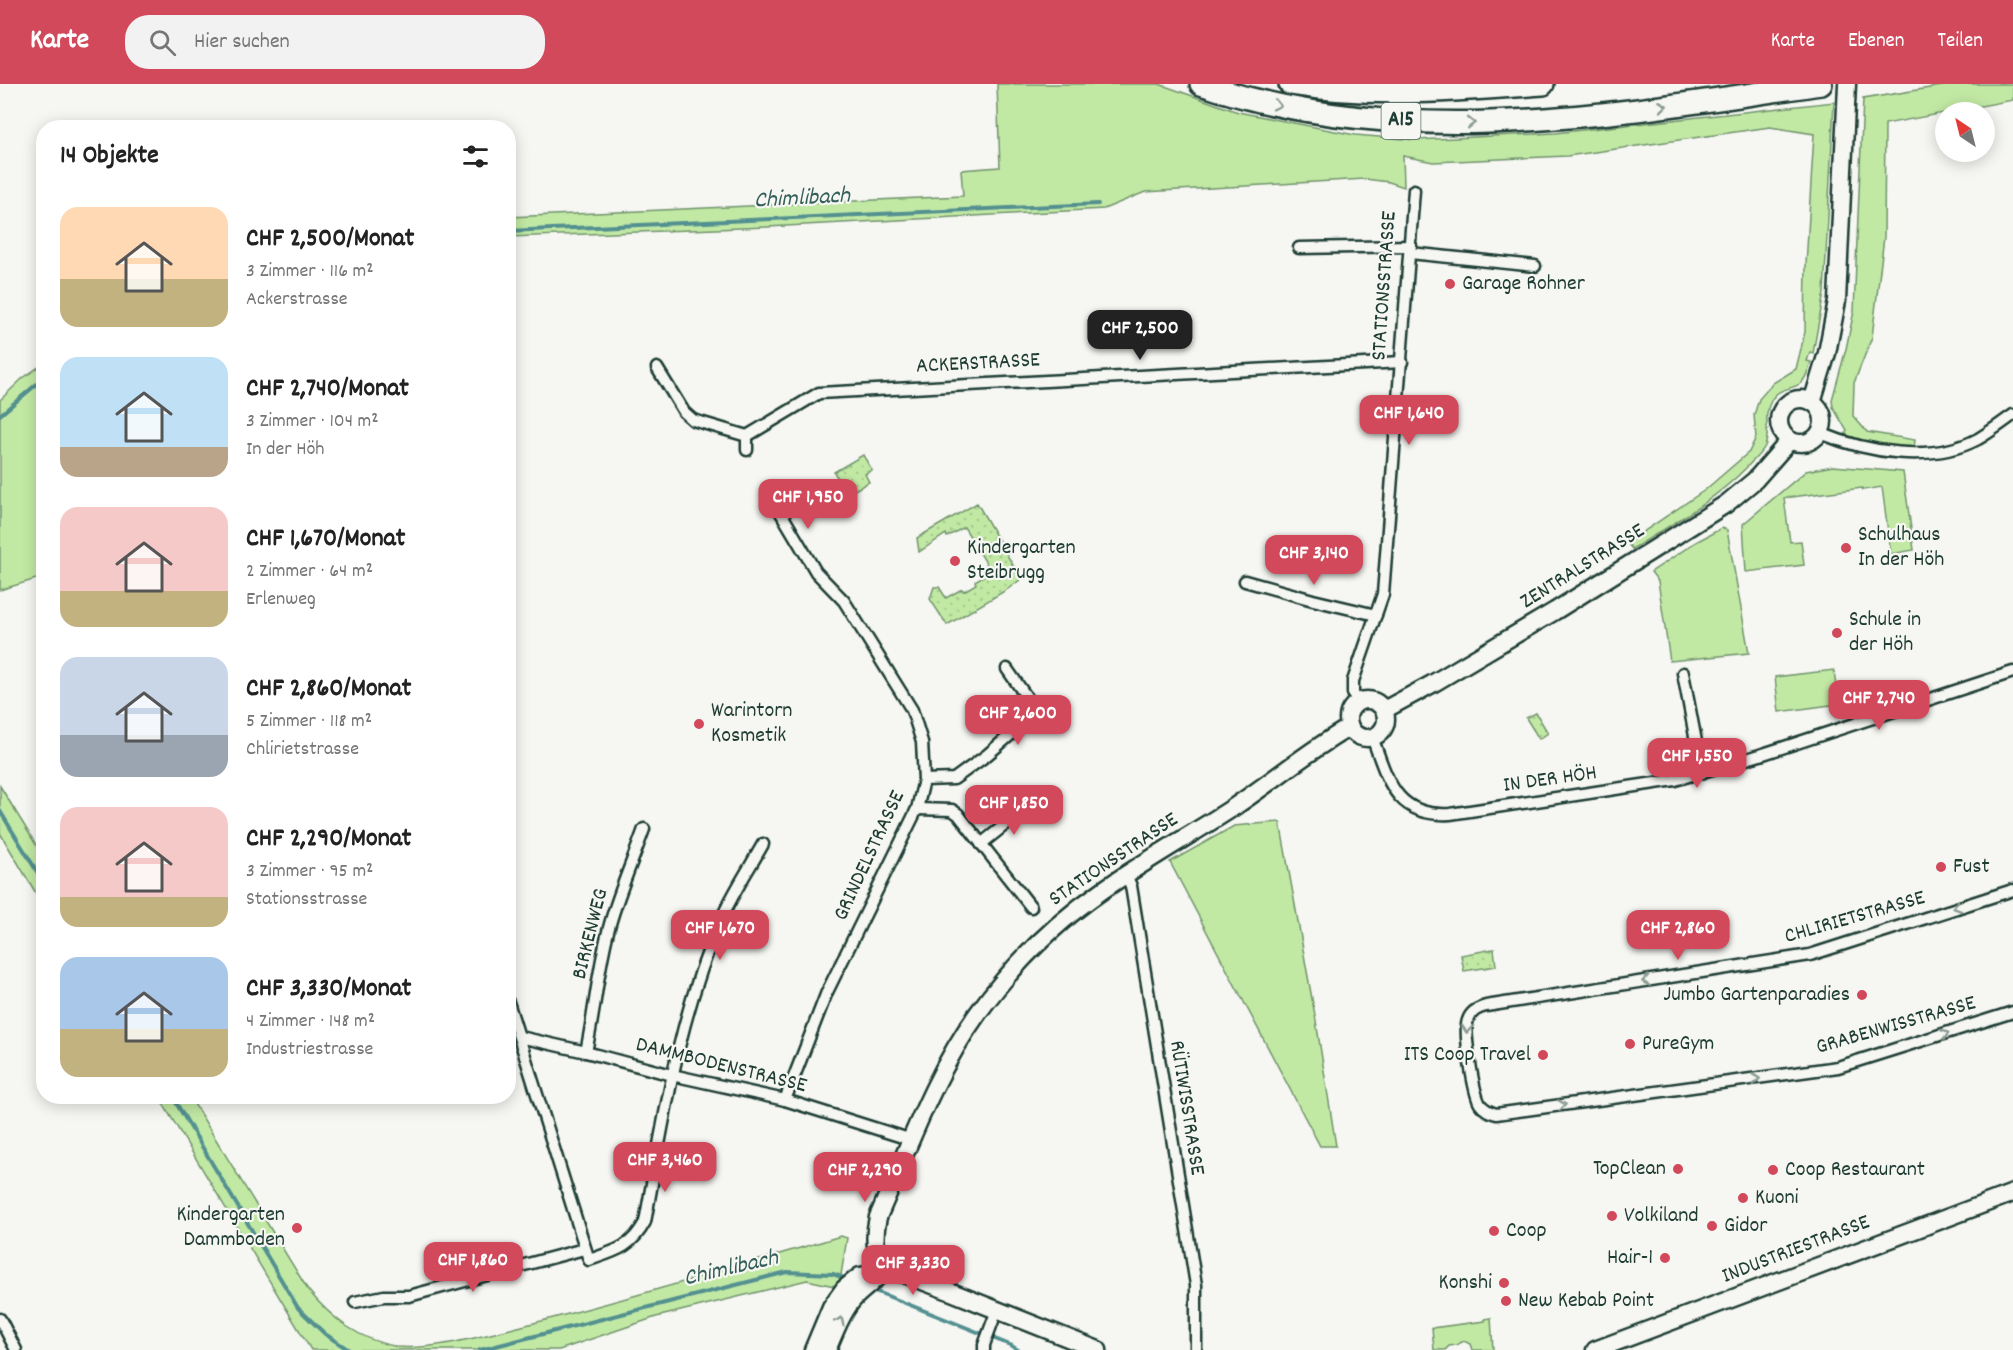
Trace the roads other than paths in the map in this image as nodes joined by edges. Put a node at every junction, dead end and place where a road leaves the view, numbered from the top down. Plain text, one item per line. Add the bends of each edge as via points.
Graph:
1 (1201, 84) edge
2 (1290, 84) edge
3 (1543, 84) edge
4 (1821, 84) edge
5 (1847, 84) edge
6 (1414, 190) dead end
7 (1299, 248) dead end
8 (1410, 249) junction
9 (1535, 266) dead end
10 (1402, 362) junction
11 (657, 368) dead end
12 (1812, 402) junction
13 (2013, 415) edge
14 (1820, 433) junction
15 (747, 436) junction
16 (1790, 440) junction
17 (747, 450) dead end
18 (782, 513) dead end
19 (1245, 581) dead end
20 (1376, 615) junction
21 (1007, 669) dead end
22 (2013, 672) edge
23 (1683, 673) dead end
24 (1357, 702) junction
25 (1384, 710) junction
26 (1350, 727) junction
27 (1372, 737) junction
28 (1702, 773) junction
29 (924, 780) junction
30 (1030, 805) dead end
31 (917, 809) junction
32 (645, 829) dead end
33 (763, 844) dead end
34 (981, 844) junction
35 (1126, 875) junction
36 (2013, 890) edge
37 (1031, 907) dead end
38 (2013, 1012) edge
39 (516, 1025) edge
40 (520, 1037) junction
41 (586, 1052) junction
42 (672, 1075) junction
43 (784, 1100) junction
44 (1504, 1113) joint
45 (912, 1140) junction
46 (2013, 1193) edge
47 (587, 1254) junction
48 (872, 1276) junction
49 (851, 1291) junction
50 (355, 1302) dead end
51 (994, 1317) junction
52 (0, 1319) edge
53 (984, 1347) edge
54 (16, 1350) edge
55 (813, 1350) edge
56 (827, 1350) edge
57 (1098, 1350) edge
58 (1196, 1350) edge
59 (1595, 1350) edge

1 -> 4 highway, A15 via 1311,112 1375,120 1472,123 1605,113
2 - 3 highway, A15 via 1411,91
5 - 12 main road via 1837,301
6 - 8 street, STATIONSSTRASSE
7 - 8 street
8 - 9 street
8 - 10 street, STATIONSSTRASSE
10 - 15 street, ACKERSTRASSE via 819,393
10 - 20 street, STATIONSSTRASSE via 1383,594
11 - 15 street via 693,420
12 - 14 main road via 1823,419
12 - 16 main road via 1796,400 1782,410 1780,427
13 - 14 street via 1977,440 1949,449 1913,453 1880,452
14 - 16 main road via 1803,443
15 - 17 street
16 - 25 main road, ZENTRALSTRASSE via 1755,480 1726,504 1555,611
18 - 29 street, GRINDELSTRASSE via 816,572 844,601 912,710 922,742
19 - 20 street
20 - 24 street, STATIONSSTRASSE via 1353,681
21 - 29 street via 1037,712 954,779
22 - 28 street, IN DER HÖH
23 - 28 street
24 - 25 main road via 1372,701
24 - 26 main road via 1350,711
25 - 27 main road via 1386,723
26 - 27 main road via 1361,737
26 - 35 main road, STATIONSSTRASSE
27 - 28 street, IN DER HÖH via 1395,790 1406,803 1427,814 1450,814 1667,782
29 - 31 street, GRINDELSTRASSE
30 - 34 street
31 - 34 street via 952,810
31 - 43 street, GRINDELSTRASSE via 827,992
32 - 41 street, BIRKENWEG via 610,924
33 - 42 street via 721,919 690,1002
34 - 37 street
35 - 45 main road, STATIONSSTRASSE via 1052,931 977,1014 947,1062
35 - 58 street, RÜTIWISSTRASSE via 1131,886 1196,1284
36 -> 44 street, CHLIRIETSTRASSE via 1810,955 1479,1008 1469,1017 1466,1033 1477,1096 1483,1108
44 -> 38 street, GRABENWISSTRASSE via 1838,1067
39 - 40 street
40 - 41 street, DAMMBODENSTRASSE
40 - 47 street
41 - 42 street, DAMMBODENSTRASSE
42 - 43 street, DAMMBODENSTRASSE
42 - 47 street via 645,1222 638,1236 621,1249
43 - 45 street, DAMMBODENSTRASSE
45 - 48 main road, STATIONSSTRASSE via 878,1217
46 - 59 main road, INDUSTRIESTRASSE
47 - 50 street via 409,1296
48 - 49 main road
48 - 51 main road via 904,1275
49 - 55 main road via 831,1307
56 -> 49 main road
51 - 53 street
51 - 57 main road
52 - 54 street

